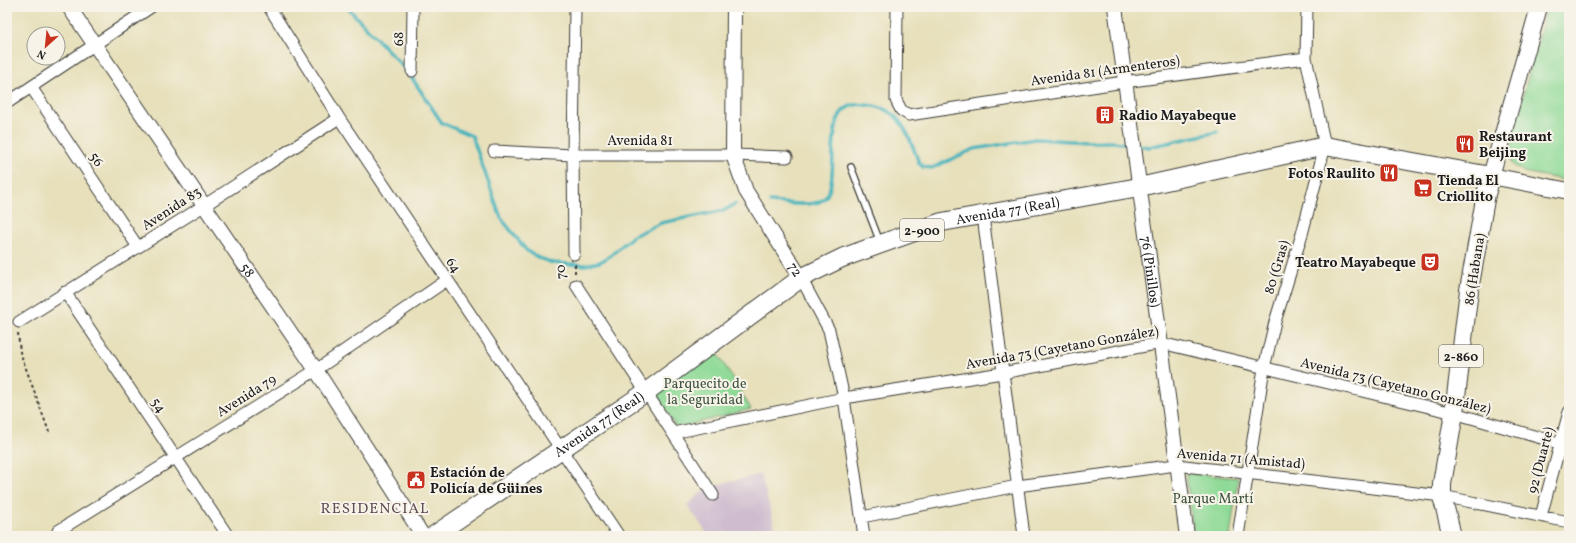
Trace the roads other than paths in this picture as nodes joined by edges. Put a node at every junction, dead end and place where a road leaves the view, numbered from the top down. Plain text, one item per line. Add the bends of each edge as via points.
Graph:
1 (69, 7) edge
2 (151, 7) edge
3 (269, 7) edge
4 (413, 7) edge
5 (575, 7) edge
6 (734, 7) edge
7 (897, 7) edge
8 (1115, 7) edge
9 (1307, 7) edge
10 (1539, 7) edge
11 (94, 45) junction
12 (1306, 58) junction
13 (412, 71) dead end
14 (1124, 82) junction
15 (31, 88) junction
16 (7, 103) edge
17 (339, 118) junction
18 (1325, 146) junction
19 (494, 151) dead end
20 (573, 155) junction
21 (733, 155) junction
22 (787, 157) dead end
23 (851, 167) dead end
24 (1491, 176) junction
25 (1139, 187) junction
26 (1569, 191) edge
27 (205, 205) junction
28 (982, 216) junction
29 (881, 244) junction
30 (138, 247) junction
31 (574, 254) road end
32 (802, 278) junction
33 (446, 280) junction
34 (576, 285) road end
35 (65, 292) junction
36 (19, 322) road end
37 (1161, 343) junction
38 (1264, 368) junction
39 (316, 370) junction
40 (1002, 373) junction
41 (646, 392) junction
42 (844, 398) junction
43 (1569, 412) edge
44 (1454, 413) junction
45 (673, 433) junction
46 (1564, 445) edge
47 (561, 449) junction
48 (176, 456) junction
49 (1176, 465) junction
50 (1248, 472) junction
51 (1017, 486) junction
52 (713, 495) dead end
53 (1442, 496) junction
54 (1541, 516) junction
55 (862, 517) junction
56 (1569, 522) edge
57 (58, 531) dead end
58 (228, 536) edge
59 (423, 536) edge
60 (433, 536) edge
61 (619, 536) edge
62 (864, 536) edge
63 (1024, 536) edge
64 (1187, 536) edge
65 (1238, 536) edge
66 (1452, 536) edge

1 - 11 street, 58
2 - 11 street
3 - 17 street, 64
4 - 13 street, 68
5 - 20 street, 70
6 - 21 street, 72
7 - 14 street, Avenida 81 (Armenteros) via 896,100 901,110 909,115
8 - 14 street, 76 (Pinillos)
9 - 12 street, 80 (Gras)
10 - 24 main road, 86 (Habana)
11 - 15 street
11 - 27 street, 58
12 - 14 street, Avenida 81 (Armenteros)
12 - 18 street, 80 (Gras)
14 - 25 street, 76 (Pinillos)
15 - 16 street
15 - 30 street, 56
17 - 27 street, Avenida 83
17 - 33 street, 64
18 - 24 main road, Avenida 77 (Real) / 2-900
18 - 25 main road, Avenida 77 (Real) / 2-900
18 - 38 street, 80 (Gras)
19 - 20 street, Avenida 81
20 - 21 street, Avenida 81
20 - 31 street, 70
21 - 22 street, Avenida 81
21 - 32 street, 72 via 746,191
23 - 29 lane
24 - 26 main road, Avenida 77 (Real)
24 - 44 main road, 86 (Habana) / 2-860 via 1469,290
25 - 28 main road, Avenida 77 (Real) / 2-900
25 - 37 street, 76 (Pinillos)
27 - 30 street, Avenida 83
27 - 39 street, 58
28 - 29 main road, Avenida 77 (Real) / 2-900 via 942,222
28 - 40 street
29 - 32 main road, Avenida 77 (Real) / 2-900 via 842,258
30 - 35 street, Avenida 83
32 - 41 main road, Avenida 77 (Real) / 2-900
32 - 42 street, 72 via 829,330
33 - 39 street, Avenida 79
33 - 47 street, 64
34 - 41 street, 70
35 - 36 street, Avenida 83
35 - 48 street, 54
37 - 38 street, Avenida 73 (Cayetano González)
37 - 40 street, Avenida 73 (Cayetano González)
37 - 49 street, 76 (Pinillos)
38 - 44 street, Avenida 73 (Cayetano González)
38 - 50 street, 80 (Gras)
39 - 48 street, Avenida 79
39 - 59 street, 58
40 - 42 street, Avenida 73 (Cayetano González)
40 - 51 street
41 - 45 street, 70
41 - 47 main road, Avenida 77 (Real) / 2-900
42 - 45 street, Avenida 73 (Cayetano González)
42 - 55 street, 72
43 - 46 street, 92 (Duarte)
44 - 46 street, Avenida 73 (Cayetano González)
44 - 53 main road, 86 (Habana) / 2-860
45 - 52 street, 70
46 - 54 street, 92 (Duarte)
47 - 60 main road, Avenida 77 (Real) / 2-900
47 - 61 street, 64
48 - 57 street, Avenida 79
48 - 58 street, 54
49 - 50 street, Avenida 71 (Amistad)
49 - 51 street, Avenida 71 (Amistad)
49 - 64 street, 76 (Pinillos)
50 - 53 street, Avenida 71 (Amistad)
50 - 65 street, 80 (Gras)
51 - 55 street, Avenida 71 (Amistad)
51 - 63 street
53 - 54 street, Avenida 71 (Amistad)
53 - 66 main road, 86 (Habana) / 2-860
54 - 56 street, Avenida 71 (Amistad)
55 - 62 street, 72

